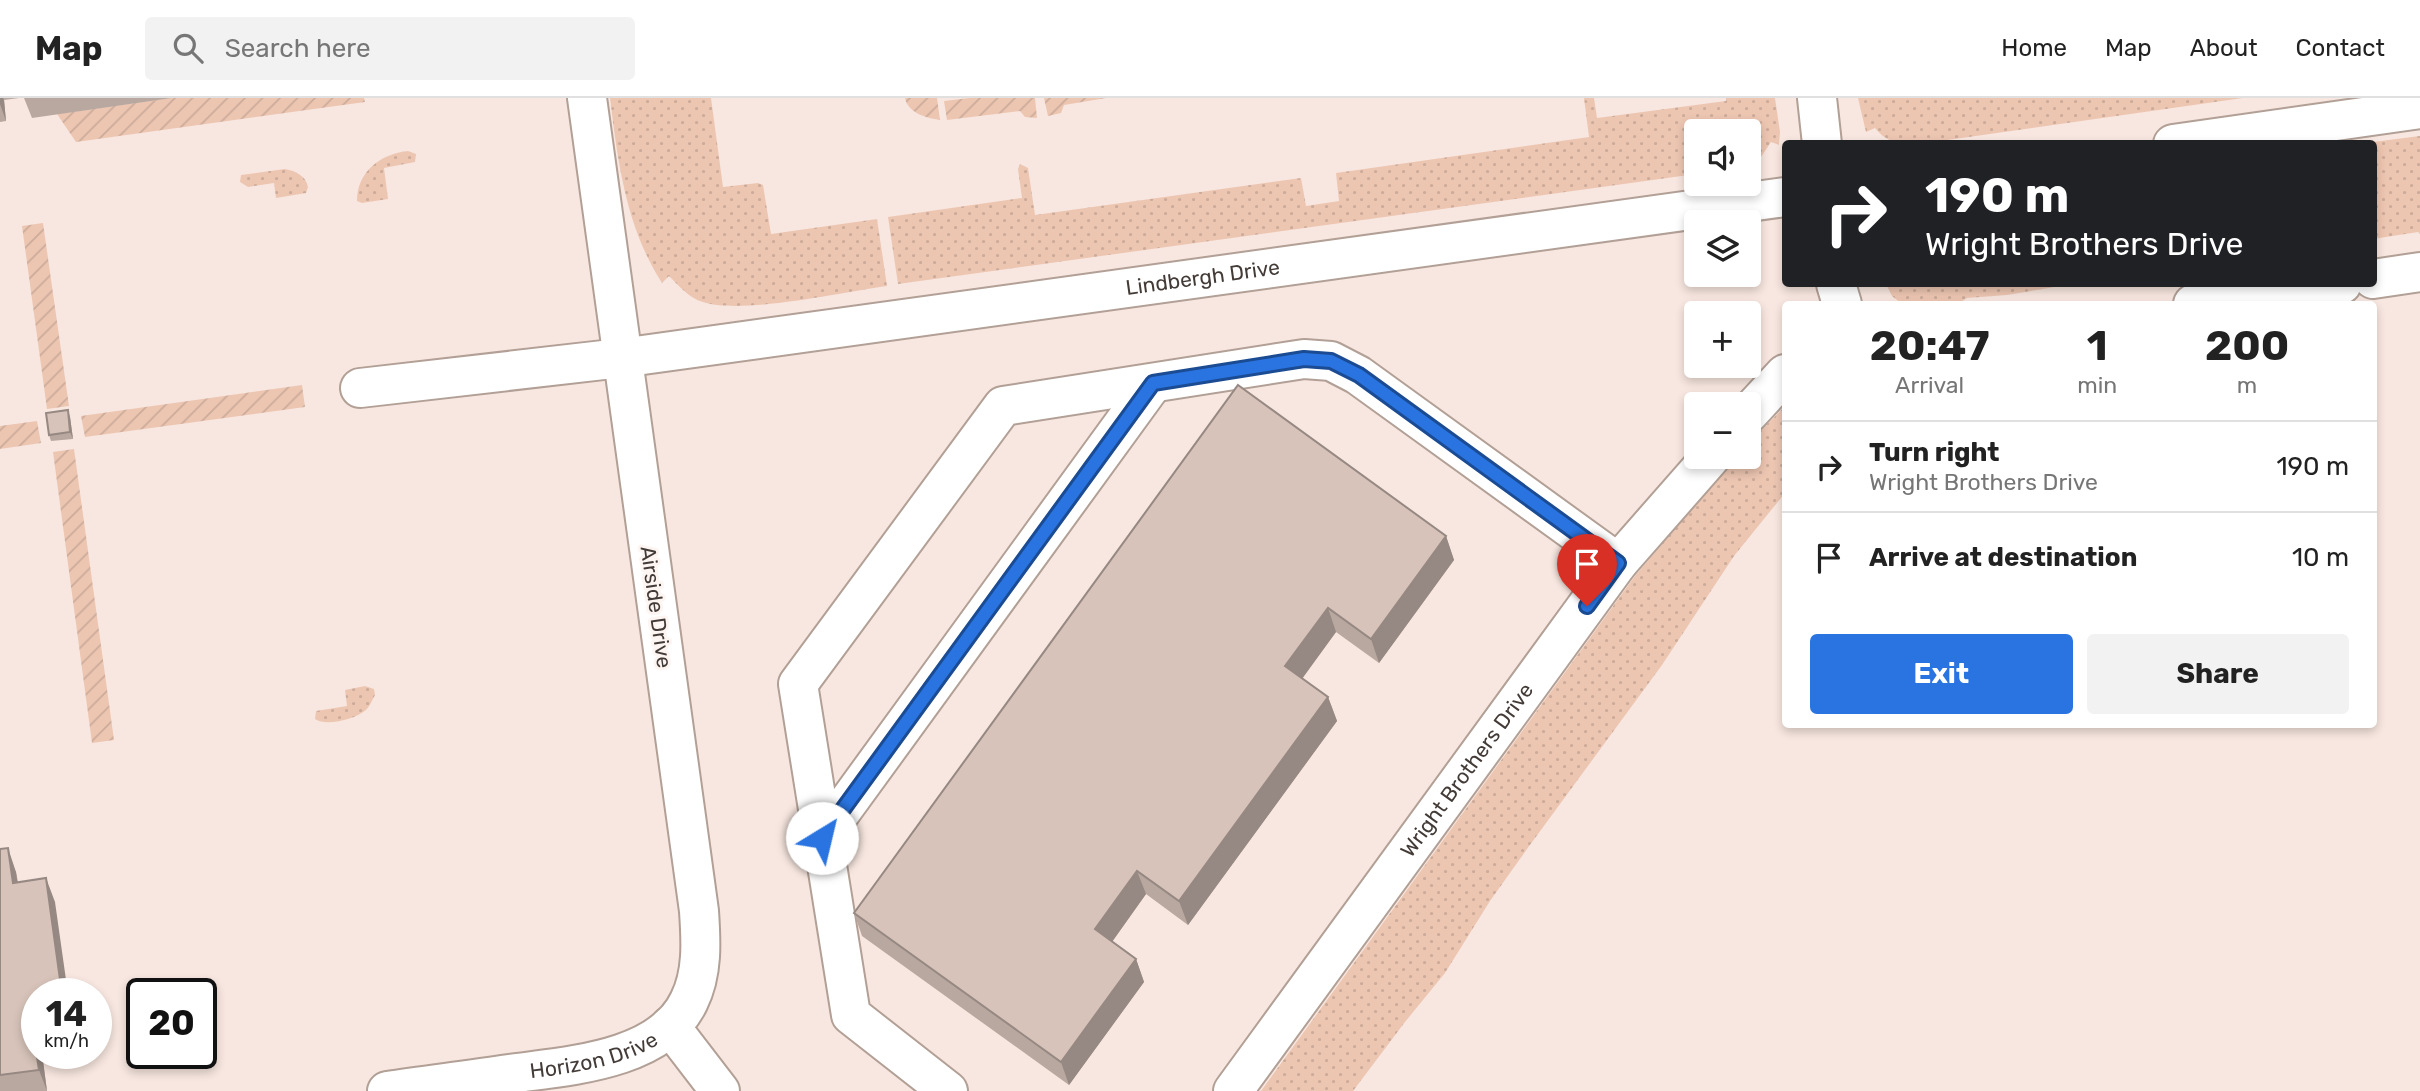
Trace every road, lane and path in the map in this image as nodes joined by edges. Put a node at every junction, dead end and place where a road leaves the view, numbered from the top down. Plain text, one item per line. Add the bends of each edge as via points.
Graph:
1 (587, 98) edge
2 (1817, 98) edge
3 (2420, 109) edge
4 (1822, 140) edge
5 (2202, 140) edge
6 (1782, 197) edge
7 (2420, 272) edge
8 (2377, 278) edge
9 (2320, 287) edge
10 (2215, 301) edge
11 (621, 358) junction
12 (1782, 377) edge
13 (1153, 383) junction
14 (360, 388) dead end
15 (1761, 400) edge
16 (1700, 469) edge
17 (1618, 563) junction
18 (822, 838) junction
19 (670, 1026) junction
20 (387, 1091) edge
21 (720, 1091) edge
22 (948, 1091) edge
23 (1233, 1091) edge

1 - 11 street, Airside Drive
2 - 4 street
3 - 5 street
6 - 11 street, Lindbergh Drive
7 - 8 street
9 - 10 street
11 - 14 street, Lindbergh Drive
11 - 19 street, Airside Drive via 700,933 696,984 689,1002
12 - 15 street
13 - 17 street via 1304,359 1331,361 1359,375
13 - 18 street
13 - 18 street via 1003,406 798,684
16 - 17 street, Wright Brothers Drive
17 - 23 street, Wright Brothers Drive
18 - 22 street via 851,1016
19 - 20 street, Horizon Drive via 649,1041 604,1058
19 - 21 street

